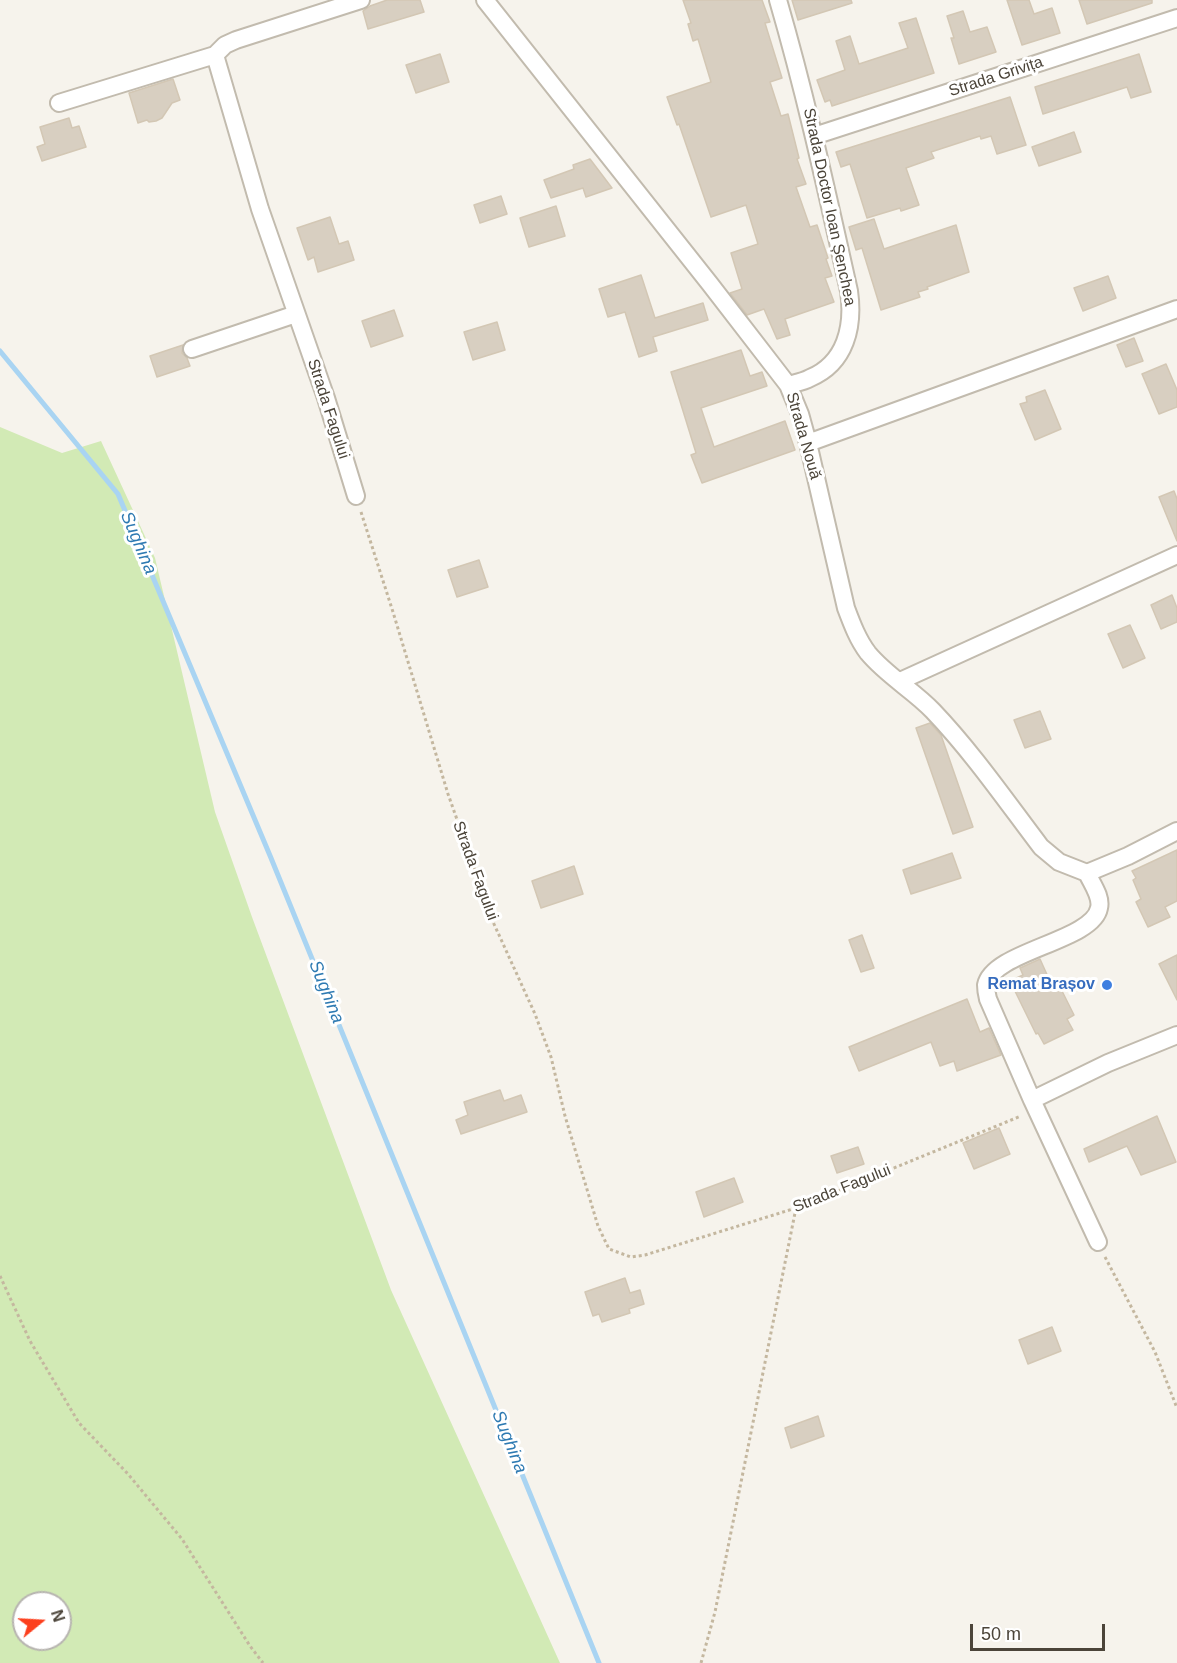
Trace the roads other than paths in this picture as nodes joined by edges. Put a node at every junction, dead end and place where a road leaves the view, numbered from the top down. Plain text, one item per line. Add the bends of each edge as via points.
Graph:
1 (361, 0) edge
2 (485, 0) edge
3 (778, 0) edge
4 (1177, 18) edge
5 (215, 55) junction
6 (60, 103) dead end
7 (814, 136) junction
8 (1177, 309) edge
9 (296, 314) junction
10 (192, 349) dead end
11 (788, 385) junction
12 (808, 443) junction
13 (356, 496) road end
14 (1177, 555) edge
15 (900, 681) junction
16 (1177, 831) edge
17 (1088, 873) junction
18 (1177, 1035) edge
19 (1034, 1105) junction
20 (1098, 1242) road end

1 - 5 street via 236,40
2 - 11 street, Strada Nouă
3 - 7 street, Strada Doctor Ioan Șenchea
4 - 7 street, Strada Grivița
5 - 6 street
5 - 9 street, Strada Fagului via 260,209
7 - 11 street, Strada Doctor Ioan Șenchea via 852,311 850,329 832,363 812,378
8 - 12 street
9 - 10 street
9 - 13 street, Strada Fagului
11 - 12 street, Strada Nouă
12 - 15 street, Strada Nouă via 846,608 868,653
14 - 15 street
15 - 17 street, Strada Nouă via 934,712 1041,847 1071,868
16 - 17 street
17 - 19 street via 1100,900 1095,919 1002,966 991,974 986,985 988,999
18 - 19 street via 1108,1063
19 - 20 street

